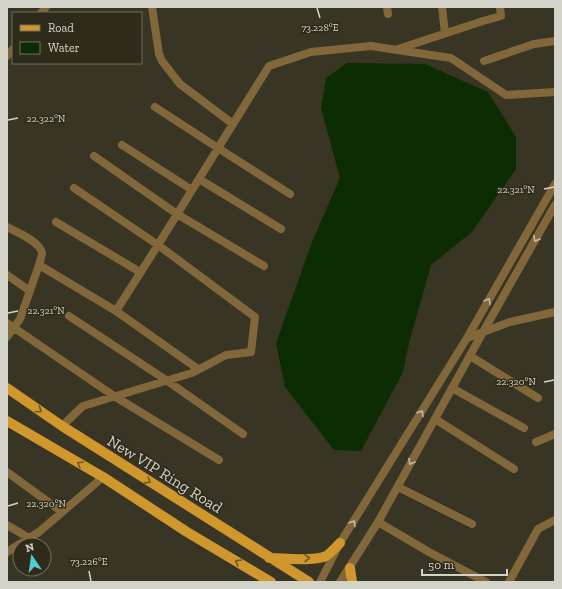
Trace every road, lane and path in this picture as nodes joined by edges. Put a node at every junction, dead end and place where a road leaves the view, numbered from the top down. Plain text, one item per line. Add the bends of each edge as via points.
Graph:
1 (152, 7) edge
2 (442, 7) edge
3 (500, 7) edge
4 (445, 33) junction
5 (555, 41) edge
6 (395, 50) junction
7 (484, 61) dead end
8 (555, 92) edge
9 (155, 107) dead end
10 (234, 124) junction
11 (122, 145) dead end
12 (218, 148) junction
13 (94, 156) dead end
14 (199, 179) junction
15 (555, 184) edge
16 (74, 188) dead end
17 (192, 190) junction
18 (290, 194) dead end
19 (555, 205) edge
20 (177, 214) junction
21 (56, 222) dead end
22 (7, 227) edge
23 (281, 229) dead end
24 (158, 245) junction
25 (39, 265) junction
26 (264, 266) dead end
27 (140, 272) junction
28 (7, 275) edge
29 (30, 291) junction
30 (116, 311) junction
31 (555, 312) edge
32 (69, 316) dead end
33 (10, 326) edge
34 (483, 332) junction
35 (7, 337) edge
36 (467, 338) junction
37 (470, 356) junction
38 (198, 369) junction
39 (166, 380) junction
40 (7, 388) edge
41 (452, 388) junction
42 (114, 396) junction
43 (538, 398) dead end
44 (435, 419) junction
45 (7, 421) edge
46 (62, 426) junction
47 (524, 428) dead end
48 (243, 434) dead end
49 (555, 434) edge
50 (536, 442) dead end
51 (219, 460) dead end
52 (514, 469) dead end
53 (7, 472) edge
54 (103, 477) junction
55 (398, 487) junction
56 (62, 512) junction
57 (555, 520) edge
58 (378, 522) junction
59 (472, 524) dead end
60 (7, 525) edge
61 (27, 537) edge
62 (31, 537) edge
63 (340, 543) junction
64 (269, 558) junction
65 (350, 568) junction
66 (271, 582) edge
67 (309, 582) edge
68 (320, 582) edge
69 (340, 582) edge
70 (352, 582) edge
71 (486, 582) edge
72 (509, 582) edge

1 - 10 street via 162,61 180,84
2 - 4 street
3 - 4 street via 501,16
4 - 6 street
5 - 7 street via 534,44
6 - 8 street via 451,58 506,95
6 - 10 street via 371,46 311,52 269,66
9 - 12 street
10 - 12 street
11 - 17 street
12 - 14 street
12 - 18 street
13 - 20 street
14 - 17 street
14 - 23 street
36 -> 15 street
16 - 24 street
17 - 20 street
19 -> 34 street
20 - 24 street
20 - 26 street
21 - 27 street
22 - 25 street via 35,242 42,254
24 - 27 street
24 - 38 street via 255,317 251,352 226,355
25 - 29 street
25 - 30 street
27 - 30 street
28 - 29 street
29 - 33 street via 20,319
30 - 38 street
31 - 34 street via 510,322
32 - 39 street
33 - 35 street
33 - 42 street
34 - 36 street
34 - 37 street
63 -> 36 street
37 - 41 street
37 - 43 street
38 - 39 street
39 - 42 street
39 - 48 street
40 -> 46 main road, New VIP Ring Road
41 - 44 street
41 - 47 street
42 - 46 street via 83,406
42 - 51 street
44 - 52 street
44 -> 55 street
54 -> 45 main road
46 -> 64 main road, New VIP Ring Road
49 - 50 street
53 - 56 street
54 - 56 street
66 -> 54 main road via 187,532
55 - 58 street
55 - 59 street
56 - 62 street
57 - 72 street via 538,528
58 - 65 street
58 - 71 street
60 - 61 street
64 -> 63 main road via 320,558
63 - 68 street
64 - 67 main road, New VIP Ring Road
65 - 69 street
65 - 70 main road

